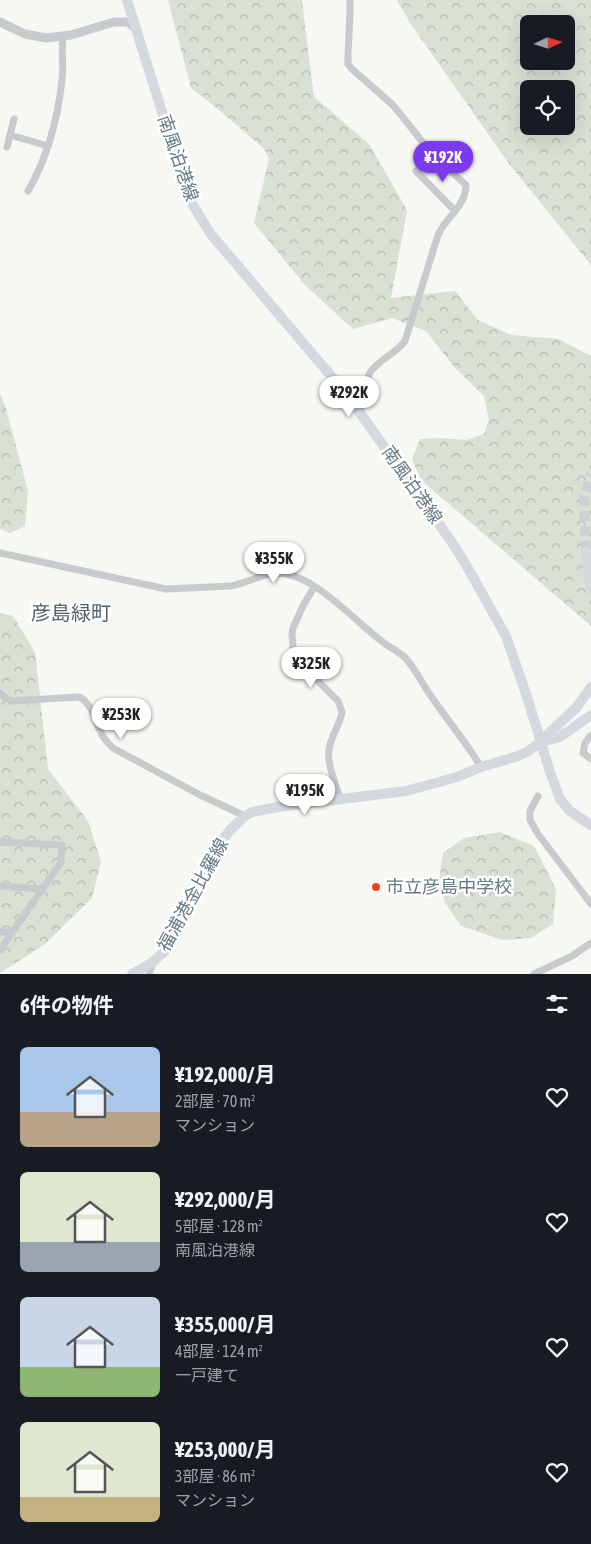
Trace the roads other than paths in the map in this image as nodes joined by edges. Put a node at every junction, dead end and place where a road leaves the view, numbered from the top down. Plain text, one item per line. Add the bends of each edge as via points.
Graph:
1 (127, 0) edge
2 (350, 0) edge
3 (0, 22) edge
4 (134, 27) junction
5 (63, 37) junction
6 (14, 118) dead end
7 (10, 135) junction
8 (48, 146) junction
9 (7, 147) dead end
10 (416, 171) road end
11 (28, 191) dead end
12 (455, 211) junction
13 (360, 412) junction
14 (586, 551) dead end
15 (0, 553) edge
16 (314, 587) junction
17 (591, 588) edge
18 (591, 688) edge
19 (0, 693) edge
20 (591, 715) edge
21 (591, 735) edge
22 (541, 742) junction
23 (591, 759) edge
24 (481, 767) junction
25 (538, 796) dead end
26 (340, 798) junction
27 (245, 816) junction
28 (591, 824) edge
29 (0, 842) edge
30 (0, 886) edge
31 (42, 889) junction
32 (591, 904) edge
33 (0, 932) edge
34 (12, 932) junction
35 (591, 943) edge
36 (0, 950) edge
37 (153, 962) junction
38 (132, 974) edge
39 (149, 974) edge
40 (534, 974) edge

1 - 4 main road, 南風泊港線
2 - 12 street via 348,64 393,105 433,154 466,185 465,195
3 - 5 street via 33,36
4 - 5 street via 128,22 114,22
4 - 13 main road, 南風泊港線 via 192,205 210,233
5 - 8 street via 60,94
6 - 7 street
7 - 8 street
7 - 9 street
8 - 11 street
10 - 12 street
12 - 13 street via 438,235 405,341 372,369
13 - 22 main road, 南風泊港線 via 451,541 501,625
14 - 17 main road
15 - 16 street via 166,589 231,586 278,573 298,578
16 - 24 street via 408,660
16 - 26 street via 293,628 292,640 299,660 338,701 342,712 328,753
18 - 22 main road, 福浦港金比羅線 via 576,708
19 - 27 street via 12,701 79,697 90,706 104,739 113,748
20 - 22 main road, 福浦港金比羅線 via 560,736
21 - 23 street via 583,754
22 - 24 main road, 福浦港金比羅線 via 515,757
22 - 28 main road, 南風泊港線 via 560,799 570,811
24 - 26 main road, 福浦港金比羅線 via 406,791
25 - 32 street via 530,811 530,820
26 - 27 main road, 福浦港金比羅線 via 264,809
27 - 37 main road, 福浦港金比羅線 via 222,841 172,940
29 - 31 street via 62,845 61,862
30 - 31 street
31 - 34 street
33 - 34 street
34 - 36 street
35 - 40 street
37 - 38 main road, 福浦港金比羅線
37 - 39 street

